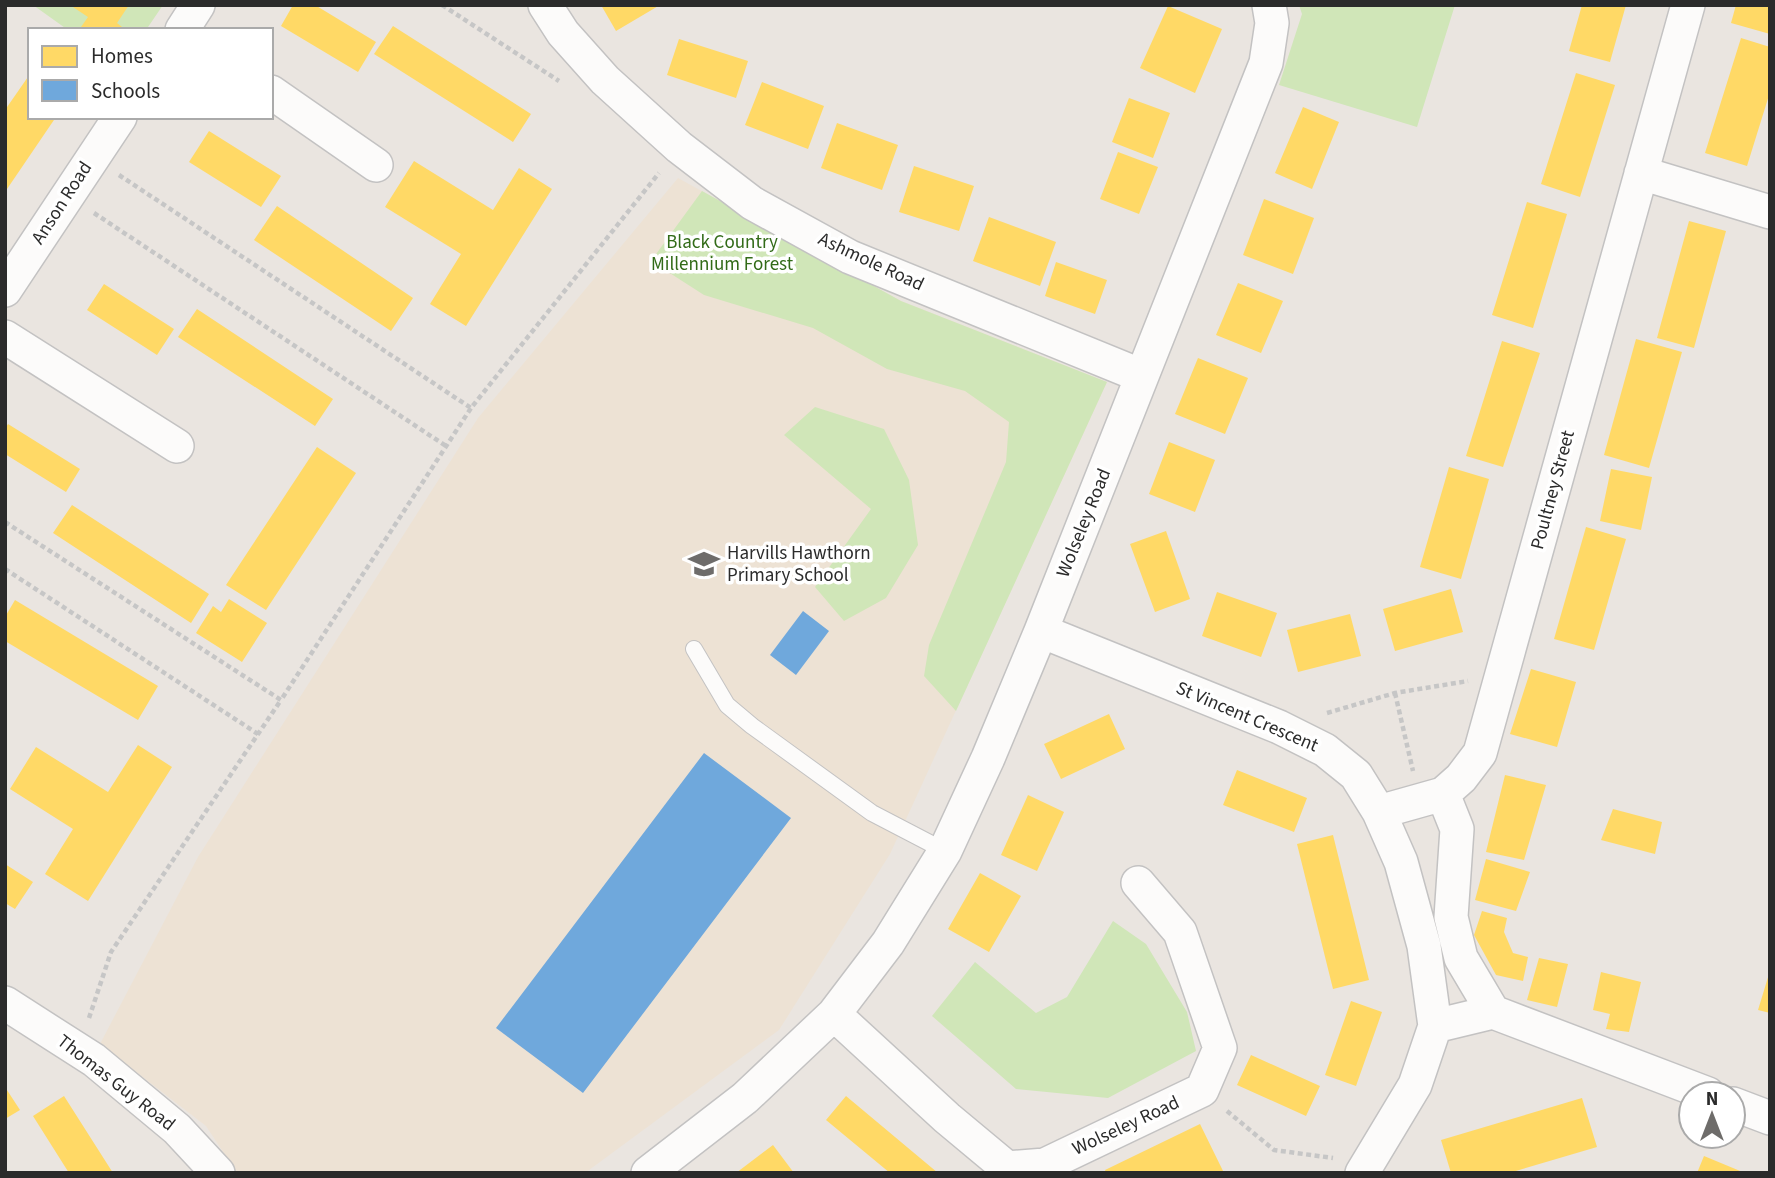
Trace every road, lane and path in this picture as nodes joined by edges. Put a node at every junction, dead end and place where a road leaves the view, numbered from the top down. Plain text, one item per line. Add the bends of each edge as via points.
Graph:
1 (198, 5) edge
2 (442, 5) edge
3 (545, 5) edge
4 (1269, 5) edge
5 (1688, 5) edge
6 (183, 28) edge
7 (605, 80) junction
8 (273, 93) edge
9 (119, 119) edge
10 (679, 148) junction
11 (92, 157) junction
12 (376, 164) dead end
13 (1641, 173) junction
14 (67, 195) junction
15 (1770, 212) edge
16 (5, 290) edge
17 (5, 337) edge
18 (1142, 376) junction
19 (471, 408) junction
20 (177, 446) dead end
21 (446, 446) junction
22 (5, 522) edge
23 (5, 569) edge
24 (1041, 631) junction
25 (694, 649) dead end
26 (1502, 675) junction
27 (1395, 693) junction
28 (281, 700) junction
29 (1279, 727) junction
30 (258, 734) junction
31 (1432, 798) junction
32 (1379, 812) junction
33 (945, 851) junction
34 (1138, 883) dead end
35 (5, 1003) edge
36 (1493, 1012) junction
37 (834, 1014) junction
38 (1435, 1026) junction
39 (78, 1050) junction
40 (1677, 1082) edge
41 (1202, 1090) junction
42 (1747, 1109) edge
43 (1770, 1118) edge
44 (1366, 1168) edge
45 (219, 1173) edge
46 (649, 1173) edge

1 - 6 street
2 - 7 path via 568,88
3 - 7 street, Ashmole Road
4 - 18 street, Wolseley Road via 1272,23 1266,64
5 - 13 street, Poultney Street
7 - 10 street, Ashmole Road
8 - 12 street
9 - 11 street, Anson Road
10 - 18 street, Ashmole Road via 752,203 850,257
10 - 19 path
11 - 14 street, Anson Road
11 - 19 path
13 - 15 street
13 - 26 street, Poultney Street
14 - 16 street, Anson Road
14 - 21 path
17 - 20 street
18 - 24 street, Wolseley Road
19 - 21 path
21 - 28 path
22 - 28 path
23 - 30 path
24 - 29 street, St Vincent Crescent
24 - 33 street, Wolseley Road
25 - 33 lane via 727,705 752,726 872,814
26 - 27 path
26 - 31 street, Poultney Street via 1480,753 1461,778
27 - 29 path
27 - 31 path
28 - 30 path
29 - 32 street, St Vincent Crescent via 1325,750 1356,775
30 - 39 path via 111,952
31 - 32 street
31 - 36 street via 1457,829 1451,917 1461,958
32 - 38 street, St Vincent Crescent via 1401,862 1424,946
33 - 37 street, Wolseley Road via 888,943
34 - 41 street, Wolseley Road via 1180,932 1220,1048
35 - 39 street, Thomas Guy Road
36 - 38 street
36 - 40 street
37 - 41 street, Wolseley Road via 1007,1168 1045,1165
37 - 46 street, Wolseley Road via 745,1098
38 - 44 street, St Vincent Crescent via 1415,1085
39 - 45 street, Thomas Guy Road via 177,1129
41 - 44 path via 1274,1150
42 - 43 street

